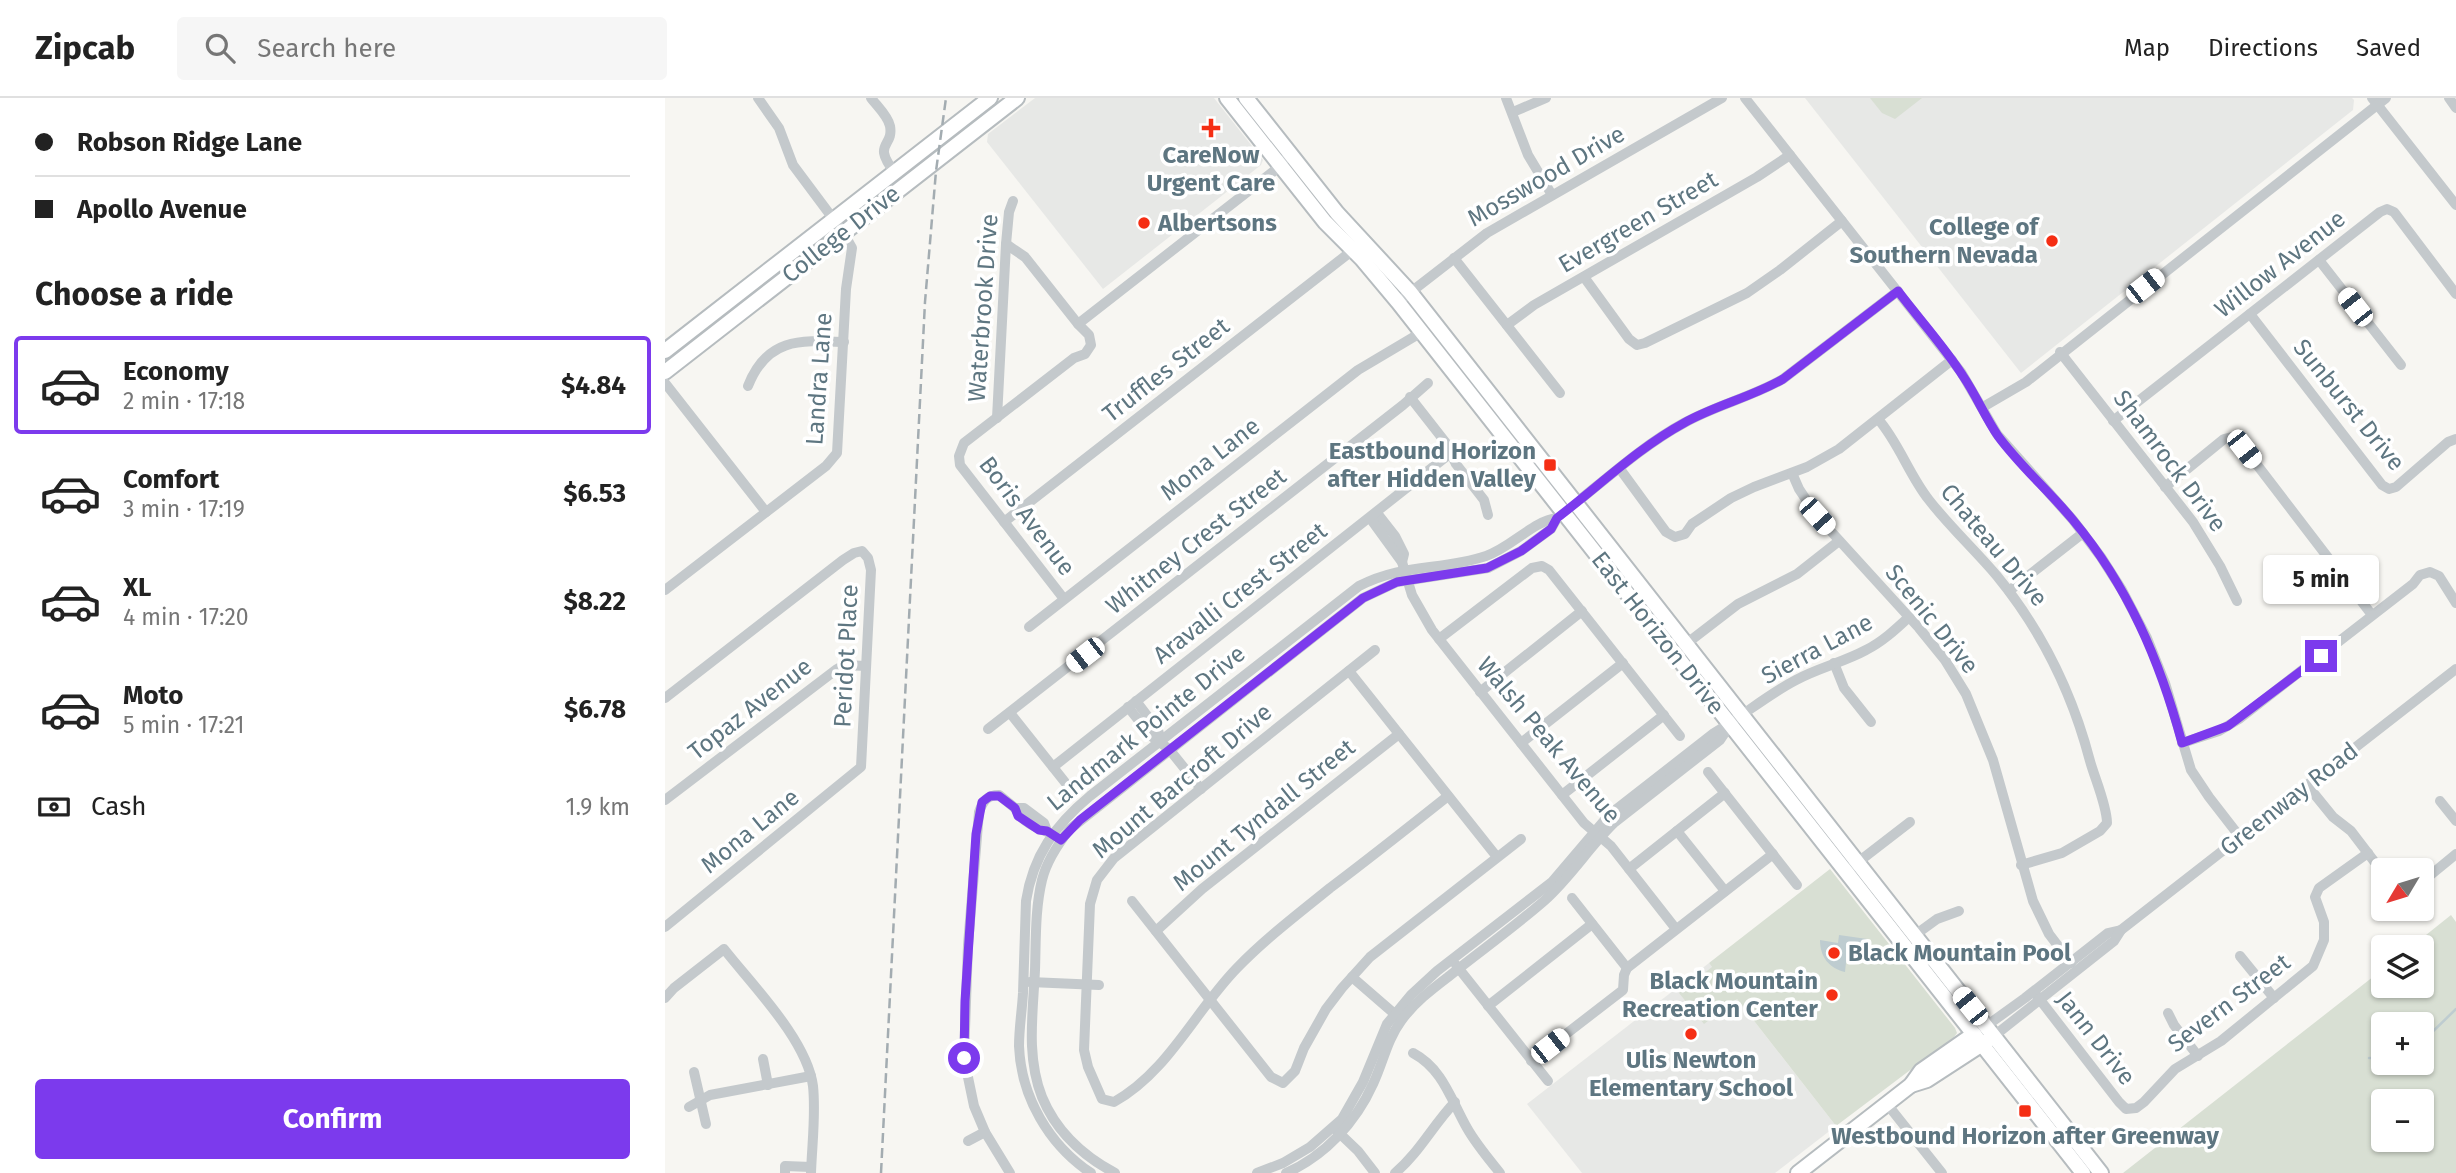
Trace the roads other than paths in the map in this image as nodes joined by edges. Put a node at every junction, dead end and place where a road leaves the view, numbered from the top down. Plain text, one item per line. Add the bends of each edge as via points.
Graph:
1 (758, 98) edge
2 (871, 98) edge
3 (990, 98) edge
4 (1227, 98) edge
5 (1246, 98) edge
6 (1506, 98) edge
7 (1546, 98) edge
8 (1723, 98) edge
9 (1745, 98) edge
10 (2449, 98) edge
11 (1010, 100) edge
12 (2378, 100) edge
13 (2456, 108) edge
14 (1513, 112) junction
15 (1790, 155) junction
16 (1284, 159) junction
17 (895, 173) junction
18 (1552, 195) junction
19 (1013, 201) dead end
20 (2456, 205) edge
21 (1842, 221) junction
22 (839, 226) junction
23 (1006, 244) junction
24 (1353, 250) junction
25 (1454, 258) junction
26 (2319, 261) junction
27 (1584, 277) junction
28 (1898, 291) junction
29 (2456, 294) edge
30 (1404, 297) junction
31 (2250, 314) junction
32 (1078, 324) junction
33 (1507, 325) junction
34 (1422, 332) junction
35 (844, 342) junction
36 (665, 351) edge
37 (2060, 352) junction
38 (1952, 360) junction
39 (2401, 365) dead end
40 (665, 372) edge
41 (1473, 373) junction
42 (665, 383) edge
43 (1428, 383) dead end
44 (748, 386) dead end
45 (1560, 393) dead end
46 (1410, 397) junction
47 (1983, 407) junction
48 (996, 418) junction
49 (1878, 419) junction
50 (2113, 421) junction
51 (2456, 439) edge
52 (1452, 452) junction
53 (1620, 469) junction
54 (1792, 473) junction
55 (2165, 487) junction
56 (766, 512) junction
57 (1566, 512) junction
58 (1488, 515) dead end
59 (1374, 516) junction
60 (1003, 522) junction
61 (2083, 533) junction
62 (1839, 541) junction
63 (1404, 571) junction
64 (665, 590) edge
65 (2009, 591) junction
66 (1064, 599) junction
67 (2237, 601) dead end
68 (2456, 603) edge
69 (1582, 611) junction
70 (2372, 615) junction
71 (1909, 617) junction
72 (1029, 627) dead end
73 (1439, 639) junction
74 (1686, 644) junction
75 (1375, 650) dead end
76 (1623, 663) junction
77 (1834, 663) junction
78 (866, 666) junction
79 (2456, 669) edge
80 (1349, 671) junction
81 (1480, 692) junction
82 (665, 698) edge
83 (1132, 704) junction
84 (1010, 713) junction
85 (1664, 716) junction
86 (1743, 716) junction
87 (1871, 722) dead end
88 (1730, 725) junction
89 (988, 729) dead end
90 (1399, 734) junction
91 (1680, 736) dead end
92 (1161, 740) junction
93 (1521, 743) junction
94 (2182, 743) junction
95 (1169, 749) junction
96 (861, 767) joint
97 (1053, 767) junction
98 (1708, 772) dead end
99 (2307, 785) junction
100 (1068, 786) dead end
101 (1201, 789) junction
102 (1725, 793) junction
103 (1562, 795) junction
104 (1448, 796) junction
105 (665, 800) edge
106 (2440, 800) dead end
107 (2456, 821) edge
108 (1910, 822) dead end
109 (1677, 831) junction
110 (1596, 834) junction
111 (1053, 835) junction
112 (2240, 837) junction
113 (1521, 839) dead end
114 (2368, 853) junction
115 (2456, 853) edge
116 (1773, 854) junction
117 (1497, 857) junction
118 (2372, 858) edge
119 (1858, 863) junction
120 (2021, 865) junction
121 (1629, 869) junction
122 (1845, 871) junction
123 (2434, 872) edge
124 (1797, 885) dead end
125 (1725, 891) junction
126 (1572, 898) dead end
127 (1132, 901) dead end
128 (1959, 911) dead end
129 (1592, 924) junction
130 (665, 927) edge
131 (1676, 929) junction
132 (2121, 930) junction
133 (1156, 931) junction
134 (1915, 935) junction
135 (2240, 956) dead end
136 (2071, 962) junction
137 (1455, 964) junction
138 (1627, 968) junction
139 (1352, 977) junction
140 (1029, 982) junction
141 (1087, 985) junction
142 (1099, 985) dead end
143 (2037, 996) junction
144 (665, 998) edge
145 (2274, 998) junction
146 (1209, 999) junction
147 (1488, 1006) junction
148 (2168, 1013) dead end
149 (1398, 1017) junction
150 (1984, 1036) junction
151 (1413, 1053) dead end
152 (2198, 1056) junction
153 (763, 1059) dead end
154 (1531, 1060) junction
155 (694, 1072) dead end
156 (811, 1076) junction
157 (1548, 1081) dead end
158 (768, 1085) junction
159 (701, 1101) junction
160 (1455, 1102) junction
161 (1887, 1104) junction
162 (689, 1107) dead end
163 (2126, 1108) joint
164 (706, 1124) dead end
165 (1337, 1131) junction
166 (985, 1132) junction
167 (968, 1141) dead end
168 (785, 1152) dead end
169 (785, 1170) edge
170 (811, 1170) edge
171 (1010, 1173) edge
172 (1091, 1173) edge
173 (1115, 1173) edge
174 (1257, 1173) edge
175 (1286, 1173) edge
176 (1375, 1173) edge
177 (1395, 1173) edge
178 (1500, 1173) edge
179 (1799, 1173) edge
180 (1942, 1173) edge
181 (2083, 1173) edge
182 (2101, 1173) edge

1 - 22 street via 779,128 793,165
2 - 17 street via 888,121 890,134 883,154
3 - 17 main road, College Drive
4 - 16 main road, East Horizon Drive
5 - 16 main road, East Horizon Drive
6 - 14 street
7 - 14 street
8 - 18 street, Mosswood Drive
9 - 15 street
10 - 13 street
11 - 22 main road, College Drive
12 - 20 street
12 - 37 street
14 - 18 street via 1528,155
15 - 21 street
15 - 27 street, Evergreen Street
16 - 24 main road, East Horizon Drive via 1325,222
16 - 30 main road, East Horizon Drive via 1337,213
16 - 32 street
17 - 22 main road, College Drive
18 - 25 street, Mosswood Drive
19 - 23 street, Waterbrook Drive
21 - 27 street via 1747,293 1637,345
21 - 28 street
22 - 35 street, Landra Lane via 852,248
22 - 36 main road, College Drive
22 - 40 main road, College Drive
23 - 32 street via 1025,257
23 - 48 street, Waterbrook Drive
24 - 30 main road, East Horizon Drive
24 - 60 street, Truffles Street
25 - 30 street, Mosswood Drive
25 - 33 street
26 - 29 street, Willow Avenue via 2387,209 2394,212
26 - 31 street, Willow Avenue
26 - 39 street
27 - 33 street, Evergreen Street
28 - 38 street
28 - 53 street, Landmark Pointe Drive via 1783,379 1689,420
30 - 34 main road, East Horizon Drive
30 - 41 main road, East Horizon Drive
31 - 50 street, Willow Avenue
31 - 51 street, Sunburst Drive via 2382,485 2396,487
32 - 48 street via 1089,335 1091,345 1085,354
33 - 45 street
34 - 41 main road via 1433,336 1457,365
34 - 57 main road, East Horizon Drive
34 - 66 street, Mona Lane via 1358,370
35 - 44 street via 802,340 782,346 754,371
35 - 56 street, Landra Lane via 837,453
37 - 47 street via 2026,382
37 - 50 street, Shamrock Drive
38 - 47 street
38 - 49 street
41 - 57 main road, East Horizon Drive
42 - 56 street
43 - 46 street, Whitney Crest Street
46 - 52 street
46 - 84 street, Whitney Crest Street
47 - 61 street via 2006,445
48 - 60 street, Boris Avenue via 964,443 959,456 964,471
49 - 54 street via 1839,449
49 - 65 street, Chateau Drive via 1921,490
50 - 55 street, Shamrock Drive
52 - 58 street via 1484,500
52 - 59 street, Aravalli Crest Street
53 - 54 street via 1666,532 1675,537 1731,498
53 - 57 street, Landmark Pointe Drive
54 - 62 street, Scenic Drive via 1808,505
55 - 67 street, Shamrock Drive via 2207,543
55 - 70 street via 2224,439 2238,440
56 - 64 street, Landra Lane
57 - 63 street, Landmark Pointe Drive via 1543,520 1489,555
57 - 74 main road, East Horizon Drive
57 - 88 main road, East Horizon Drive
59 - 63 street, Walsh Peak Avenue via 1399,543
59 - 83 street, Aravalli Crest Street
60 - 66 street, Boris Avenue
61 - 65 street
61 - 94 street via 2122,590 2147,638
62 - 71 street, Scenic Drive
62 - 74 street via 1797,574 1738,604
63 - 73 street, Walsh Peak Avenue via 1421,613
63 - 92 street, Landmark Pointe Drive via 1379,575 1352,590
63 - 95 street, Landmark Pointe Drive
65 - 120 street, Chateau Drive via 2066,686 2107,812 2107,823 2100,831 2062,853
66 - 72 street, Mona Lane
68 - 70 street via 2439,576 2430,572 2420,575
69 - 73 street via 1542,566 1532,568
69 - 76 street
69 - 81 street
70 - 94 street via 2238,719 2219,731
71 - 77 street, Sierra Lane via 1881,642
71 - 120 street, Scenic Drive via 1945,660 1975,714 1993,760
73 - 81 street, Walsh Peak Avenue
74 - 86 main road, East Horizon Drive
75 - 80 street, Mount Barcroft Drive
76 - 85 street
76 - 93 street
77 - 86 street, Sierra Lane via 1798,678
77 - 87 street via 1844,688
78 - 82 street, Peridot Place via 871,570 862,551 843,560
78 - 96 street, Peridot Place
78 - 105 street, Topaz Avenue via 837,669
79 - 99 street, Greenway Road
80 - 90 street
80 - 101 street, Mount Barcroft Drive
81 - 93 street, Walsh Peak Avenue
83 - 92 street via 1151,736
83 - 97 street, Aravalli Crest Street
84 - 89 street, Whitney Crest Street
84 - 97 street
85 - 91 street
85 - 103 street
86 - 88 street
86 - 119 main road, East Horizon Drive
88 - 110 street via 1609,815
88 - 122 main road, East Horizon Drive
90 - 104 street
90 - 133 street, Mount Tyndall Street via 1202,889
92 - 95 street
92 - 111 street, Landmark Pointe Drive via 1071,811
93 - 103 street, Walsh Peak Avenue
94 - 112 street via 2197,781
95 - 101 street
95 - 111 street, Landmark Pointe Drive via 1080,820
96 - 130 street, Mona Lane
97 - 100 street
98 - 102 street
99 - 112 street, Greenway Road
99 - 114 street
101 - 141 street, Mount Barcroft Drive via 1114,858 1097,880 1090,904
102 - 109 street
102 - 116 street
103 - 110 street, Walsh Peak Avenue
104 - 117 street
104 - 146 street via 1288,922
106 - 107 street
108 - 119 street
109 - 121 street
109 - 125 street
110 - 121 street, Walsh Peak Avenue
110 - 137 street via 1552,882
111 - 140 street, Landmark Pointe Drive via 1037,905
111 - 166 street via 1018,816 999,796 982,802 976,834 964,1058
112 - 132 street, Greenway Road
113 - 117 street
114 - 118 street
114 - 145 street, Severn Street via 2319,888 2315,897 2324,922 2324,940 2319,956 2302,977
115 - 123 street
116 - 124 street
116 - 125 street
117 - 139 street via 1370,957
119 - 122 street
119 - 134 main road, East Horizon Drive
120 - 136 street, Scenic Drive via 2043,923
121 - 131 street, Walsh Peak Avenue
122 - 150 main road, East Horizon Drive
125 - 131 street
126 - 129 street
127 - 133 street
128 - 134 street via 1937,919
129 - 138 street
129 - 147 street
131 - 138 street
132 - 136 street, Greenway Road via 2108,933
132 - 143 street, Greenway Road via 2114,941
133 - 146 street
134 - 150 main road, East Horizon Drive
135 - 145 street
136 - 143 street, Greenway Road
137 - 147 street
137 - 149 street via 1415,991
138 - 154 street via 1623,990
139 - 146 street via 1326,1009 1283,1083 1271,1077
139 - 149 street
140 - 141 street
140 - 172 street, Landmark Pointe Drive via 1019,1049 1028,1094 1054,1140
140 - 173 street, Landmark Pointe Drive via 1032,1060 1043,1098 1069,1139
141 - 142 street
141 - 146 street, Mount Barcroft Drive via 1084,1050 1098,1093 1108,1102 1121,1098 1163,1062
143 - 150 street, Greenway Road
143 - 163 street, Jann Drive
144 - 156 street via 724,949 794,1039
145 - 152 street, Severn Street
147 - 154 street
148 - 152 street
149 - 165 street via 1381,1035
150 - 161 main road, Greenway Road
150 - 181 main road, East Horizon Drive
150 - 182 main road
151 - 160 street via 1426,1060
152 - 163 street, Severn Street via 2175,1069 2136,1108
153 - 158 street
154 - 157 street
155 - 159 street
156 - 158 street
156 - 170 street
158 - 159 street via 710,1095
159 - 162 street
159 - 164 street
160 - 177 street
160 - 178 street via 1478,1145
161 - 179 main road, Greenway Road
161 - 180 street
165 - 174 street
165 - 175 street via 1308,1161
165 - 176 street
166 - 167 street
166 - 171 street
168 - 169 street
169 - 170 street

